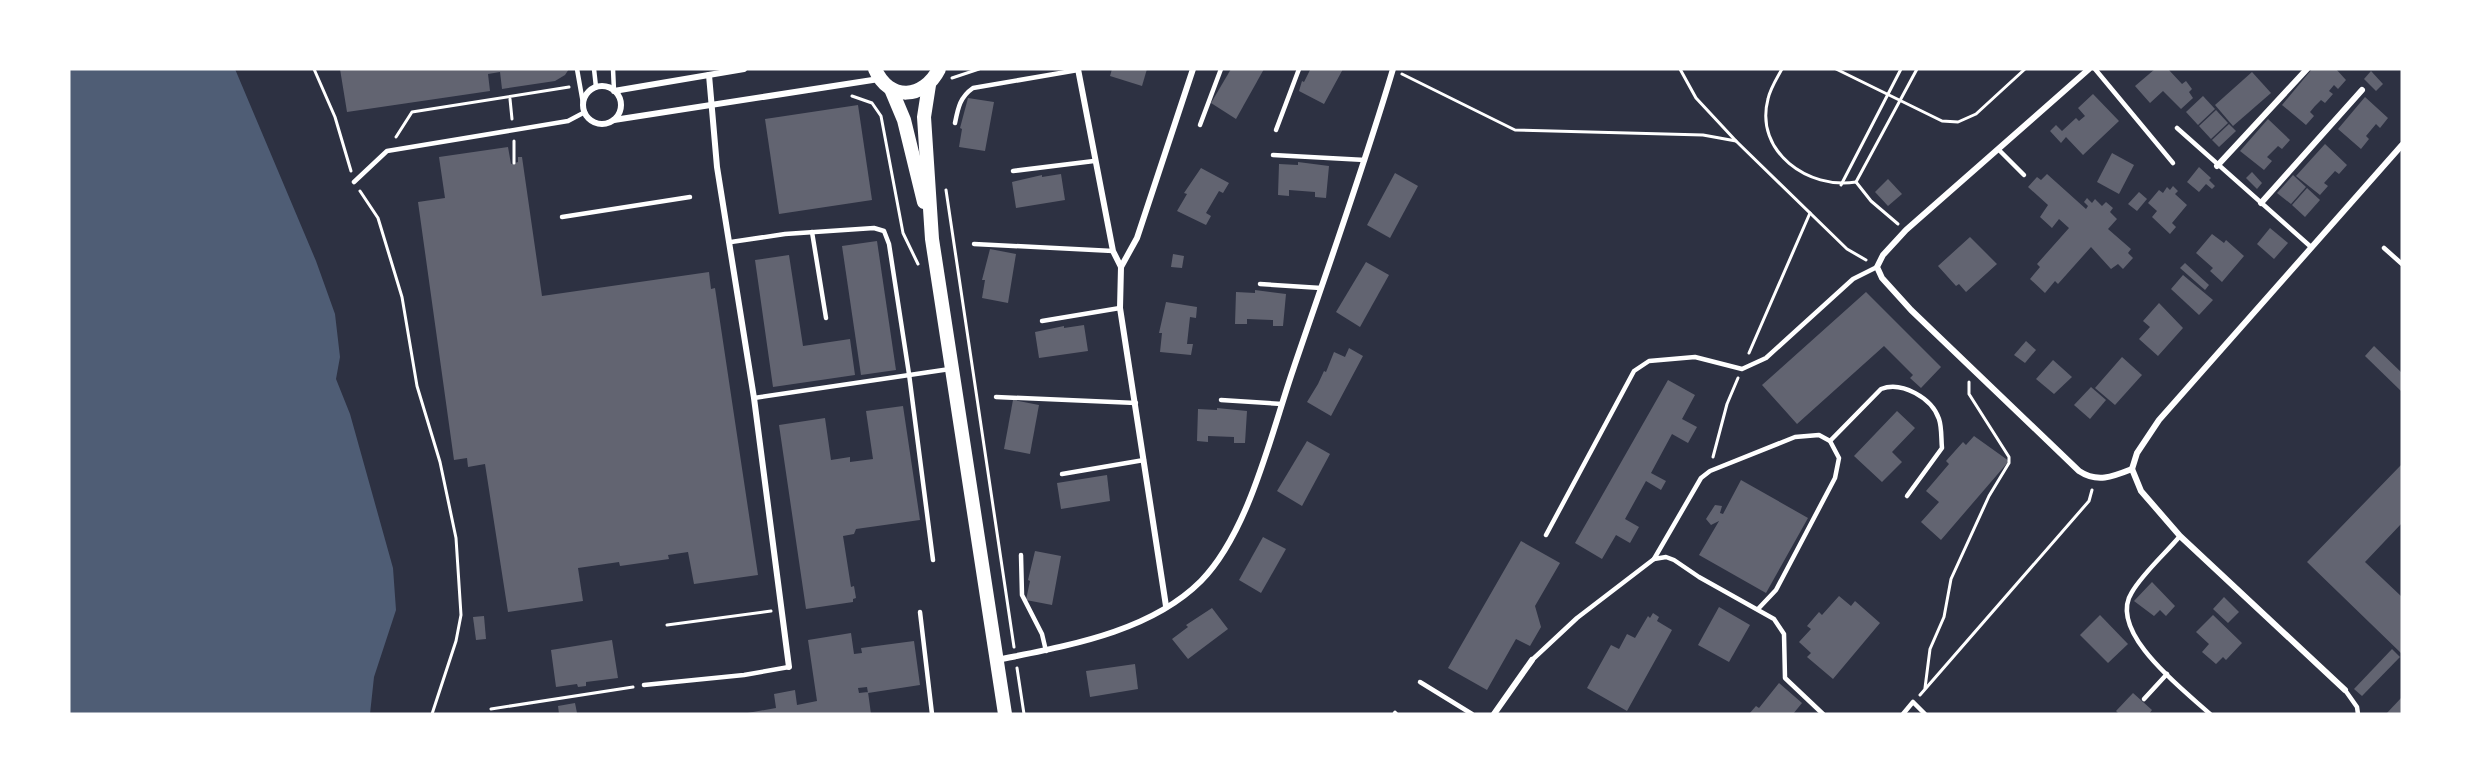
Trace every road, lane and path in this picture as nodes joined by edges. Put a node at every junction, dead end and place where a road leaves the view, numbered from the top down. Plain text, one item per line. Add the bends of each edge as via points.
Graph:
1 (314, 69) edge
2 (577, 69) edge
3 (613, 69) edge
4 (744, 69) edge
5 (939, 69) edge
6 (977, 69) edge
7 (1078, 69) edge
8 (1193, 69) edge
9 (1221, 69) edge
10 (1299, 69) edge
11 (1395, 69) edge
12 (1680, 69) edge
13 (1782, 69) edge
14 (1836, 69) edge
15 (1900, 69) edge
16 (1917, 69) edge
17 (2025, 69) edge
18 (2089, 69) edge
19 (2095, 69) edge
20 (2307, 69) edge
21 (594, 72) edge
22 (954, 72) dead end
23 (877, 74) edge
24 (709, 75) junction
25 (952, 78) junction
26 (579, 83) junction
27 (930, 85) junction
28 (948, 85) dead end
29 (596, 87) junction
30 (891, 89) junction
31 (2362, 90) dead end
32 (614, 91) junction
33 (1887, 95) junction
34 (850, 96) dead end
35 (510, 98) junction
36 (1899, 101) junction
37 (583, 103) junction
38 (711, 104) junction
39 (585, 112) junction
40 (614, 120) junction
41 (956, 123) dead end
42 (1200, 125) dead end
43 (2177, 128) dead end
44 (513, 130) junction
45 (1276, 130) dead end
46 (1736, 141) junction
47 (2402, 145) edge
48 (1998, 149) junction
49 (387, 151) junction
50 (1273, 155) dead end
51 (1094, 160) junction
52 (1365, 160) junction
53 (514, 163) dead end
54 (2173, 163) dead end
55 (2217, 166) junction
56 (1013, 171) dead end
57 (2024, 175) dead end
58 (945, 179) dead end
59 (354, 182) junction
60 (1856, 182) junction
61 (1841, 185) junction
62 (690, 197) dead end
63 (2260, 203) junction
64 (1810, 212) junction
65 (562, 217) dead end
66 (1906, 230) junction
67 (812, 232) junction
68 (932, 239) junction
69 (731, 243) junction
70 (974, 244) dead end
71 (2311, 247) junction
72 (2384, 248) dead end
73 (1113, 251) junction
74 (2402, 264) edge
75 (1121, 267) junction
76 (1877, 267) junction
77 (921, 268) dead end
78 (1260, 284) dead end
79 (1321, 288) junction
80 (1120, 308) junction
81 (826, 318) dead end
82 (1042, 321) dead end
83 (1968, 366) junction
84 (952, 368) junction
85 (1742, 369) junction
86 (909, 374) junction
87 (996, 397) dead end
88 (754, 398) junction
89 (1221, 400) dead end
90 (1136, 403) junction
91 (1282, 404) junction
92 (1830, 441) junction
93 (1144, 460) junction
94 (2132, 469) junction
95 (1710, 471) junction
96 (1062, 474) dead end
97 (2094, 479) junction
98 (1907, 496) dead end
99 (1546, 535) dead end
100 (2180, 536) junction
101 (1021, 555) dead end
102 (1654, 559) junction
103 (933, 560) dead end
104 (1166, 606) junction
105 (781, 609) junction
106 (1758, 609) junction
107 (920, 612) dead end
108 (667, 625) dead end
109 (1046, 651) junction
110 (1015, 656) junction
111 (996, 660) junction
112 (1532, 660) joint
113 (789, 668) joint
114 (2167, 674) junction
115 (1420, 682) dead end
116 (644, 685) joint
117 (1925, 688) junction
118 (2346, 690) joint
119 (2144, 699) dead end
120 (1913, 702) junction
121 (491, 710) dead end
122 (432, 714) edge
123 (932, 714) edge
124 (1005, 714) edge
125 (1024, 714) edge
126 (1472, 714) edge
127 (1494, 714) edge
128 (1823, 714) edge
129 (1903, 714) edge
130 (1925, 714) edge
131 (2210, 714) edge
132 (2358, 714) edge

1 - 59 path via 335,117
2 - 26 lane
3 - 32 lane
4 - 24 street
5 - 27 main road
6 - 25 path
7 - 41 lane via 973,88 960,101
7 - 51 street
8 - 75 street via 1137,238
9 - 42 lane
10 - 45 lane
11 - 46 path via 1515,130 1703,135
11 - 52 street
12 - 46 path via 1696,98
13 - 61 path via 1768,98 1766,116 1780,156 1796,171
14 - 33 path
15 - 33 path
16 - 36 path
17 - 36 path via 1976,114 1958,122 1942,121
18 - 48 street
19 - 54 lane
20 - 55 street
21 - 29 lane
22 - 25 path
23 - 30 main road
23 - 38 street
24 - 32 street
24 - 38 street
25 - 28 path
26 - 35 path
26 - 37 lane
27 - 30 main road via 912,92
27 - 68 main road via 924,117
29 - 32 street
29 - 37 street
30 - 68 main road via 904,120
31 - 63 street
32 - 40 street via 621,106
33 - 36 path
33 - 61 path
34 - 77 path via 872,103 883,123 903,233
35 - 44 path
35 - 49 path via 412,112
36 - 60 path
37 - 39 street
38 - 40 street
38 - 69 street via 717,167
39 - 40 street via 598,124
39 - 44 lane via 568,121
43 - 55 lane
44 - 49 lane
44 - 53 path
46 - 64 path
47 - 71 street
48 - 57 lane
48 - 66 street
49 - 59 lane
50 - 52 lane
51 - 56 lane
51 - 73 street
52 - 79 street
55 - 63 lane
58 - 110 path
59 - 122 path via 378,218 402,297 417,386 440,462 456,538 460,615 456,641
60 - 61 path
60 - 66 path via 1871,201
62 - 65 lane
63 - 71 lane
64 - 76 path via 1847,249
64 - 85 path
66 - 76 street
67 - 69 lane
67 - 81 lane
67 - 86 lane via 874,228 884,231
68 - 84 main road
69 - 88 street
70 - 73 lane
71 - 94 street via 2159,420 2137,453
72 - 74 lane
73 - 75 street
75 - 80 street
76 - 83 street via 1911,310
76 - 85 lane via 1853,279 1766,358
78 - 79 lane
79 - 91 street
80 - 82 lane
80 - 90 street
83 - 97 street via 2079,471
83 - 117 path via 1969,394 2009,463 1989,496 1951,579 1944,617 1930,649
84 - 86 lane
84 - 111 main road
85 - 95 path via 1726,404
85 - 99 lane via 1695,357 1649,361 1635,371
86 - 88 lane
86 - 103 lane
87 - 90 lane
88 - 105 street
89 - 91 lane
90 - 93 street
91 - 104 street via 1254,490 1228,541 1200,581
92 - 95 lane via 1819,435 1795,437
92 - 98 lane via 1881,389 1892,385 1918,396 1935,411 1942,448
92 - 106 lane via 1839,458 1835,478 1776,590
93 - 96 lane
93 - 104 street
94 - 97 street
94 - 100 street via 2141,491
95 - 102 lane via 1701,478
97 - 117 path via 2089,501
100 - 114 lane via 2132,592 2127,606 2137,641
100 - 118 street
101 - 109 lane via 1022,595 1042,634
102 - 106 lane via 1674,560
102 - 112 lane via 1577,618
104 - 109 street via 1122,630
105 - 108 path
105 - 113 street
106 - 128 lane via 1774,619 1784,634 1785,678
107 - 123 lane
109 - 110 street
110 - 111 street
110 - 125 path
111 - 124 main road
112 - 127 street
113 - 116 lane
114 - 119 lane
114 - 131 lane
115 - 126 lane
116 - 121 path
117 - 120 path
118 - 132 lane
120 - 129 lane
120 - 130 lane

